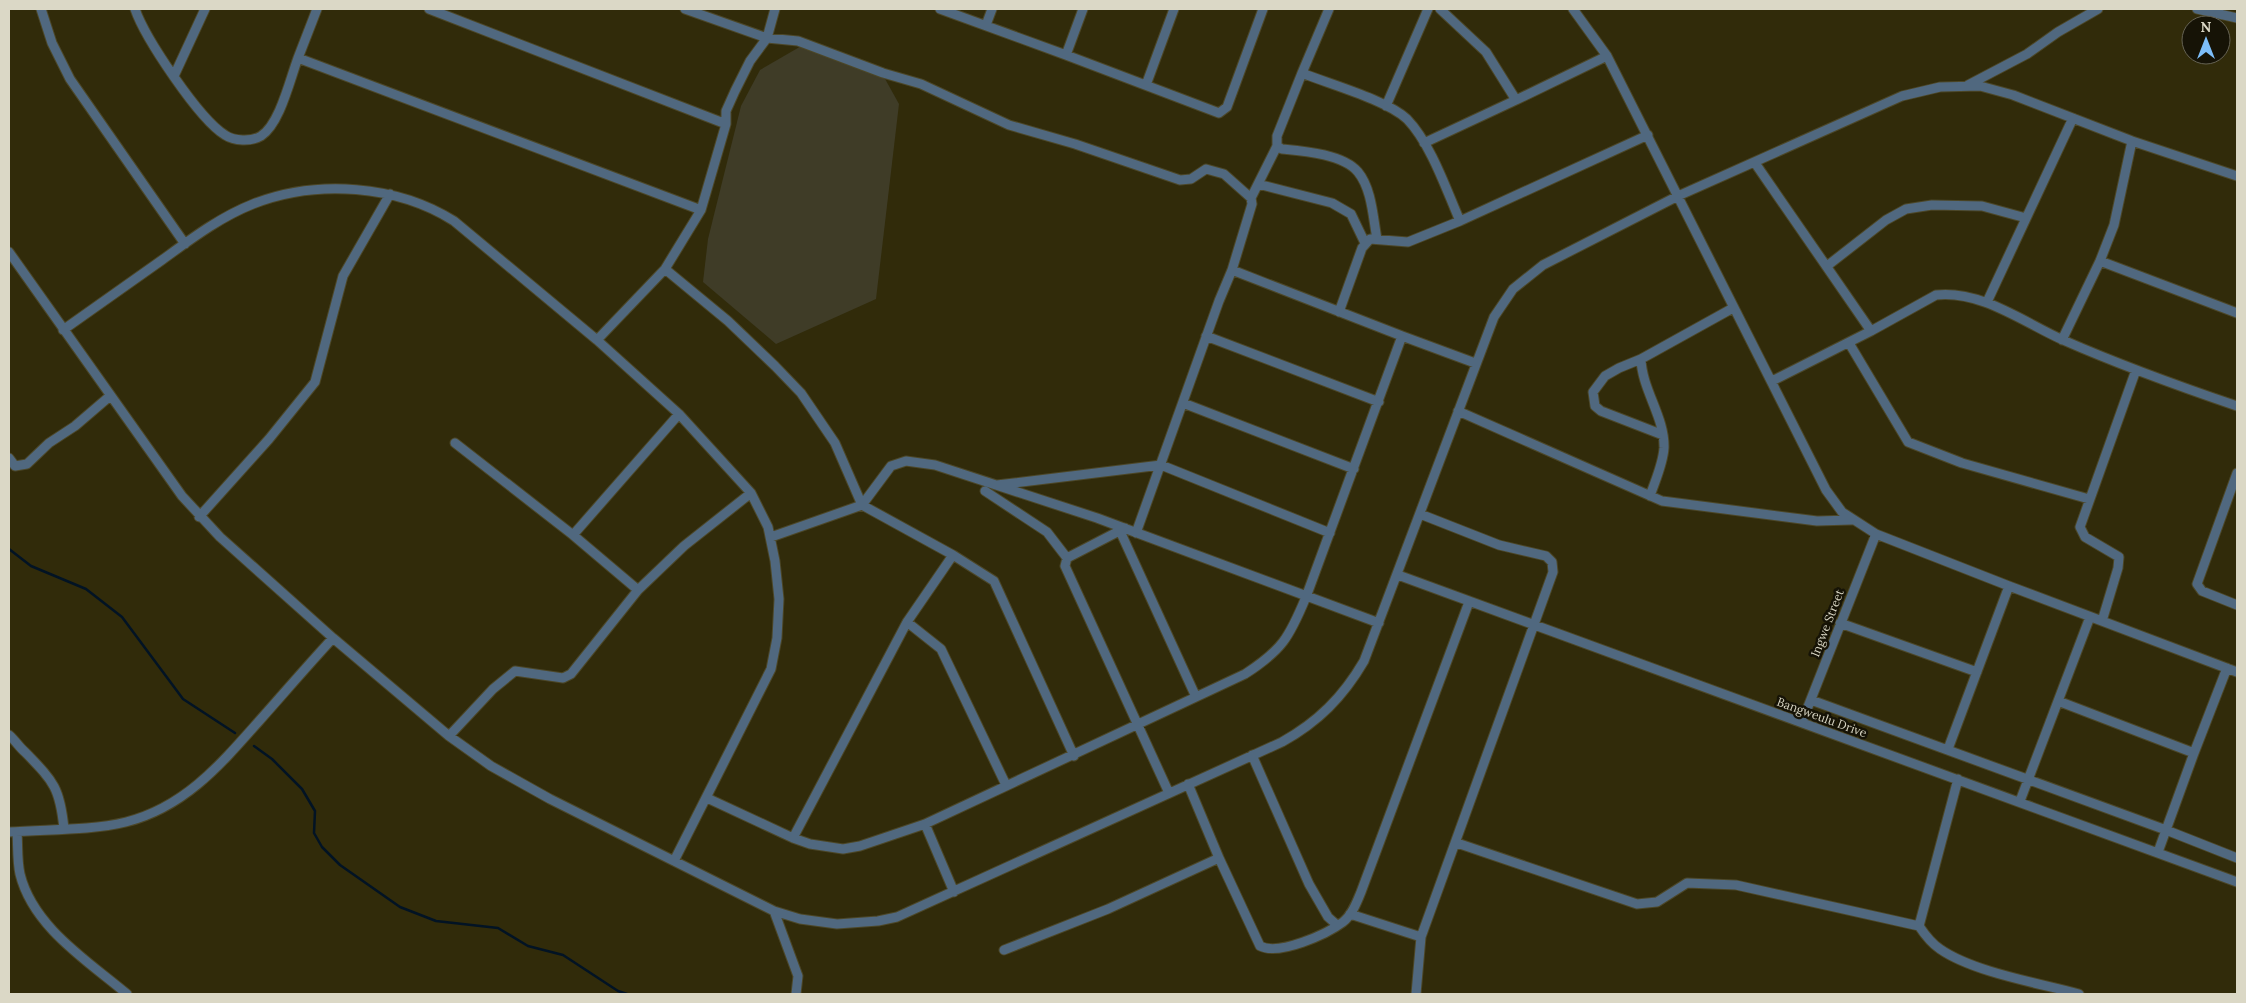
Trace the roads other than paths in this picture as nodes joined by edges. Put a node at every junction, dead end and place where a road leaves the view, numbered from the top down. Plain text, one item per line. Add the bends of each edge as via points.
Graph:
1 (40, 9) edge
2 (135, 9) edge
3 (205, 9) edge
4 (317, 9) edge
5 (429, 9) edge
6 (685, 9) edge
7 (776, 9) edge
8 (940, 9) edge
9 (992, 9) edge
10 (1083, 9) edge
11 (1174, 9) edge
12 (1264, 9) edge
13 (1329, 9) edge
14 (1428, 9) edge
15 (1440, 9) edge
16 (1574, 9) edge
17 (2098, 9) edge
18 (2197, 9) edge
19 (2237, 18) edge
20 (986, 25) junction
21 (767, 38) junction
22 (1066, 55) junction
23 (1607, 56) junction
24 (298, 58) junction
25 (1302, 73) junction
26 (174, 76) junction
27 (1146, 84) junction
28 (1968, 85) junction
29 (1516, 100) junction
30 (1386, 106) junction
31 (2073, 118) junction
32 (726, 124) junction
33 (1648, 135) junction
34 (2132, 141) junction
35 (1424, 143) junction
36 (1277, 146) junction
37 (1755, 163) junction
38 (2237, 176) edge
39 (1258, 184) junction
40 (390, 194) junction
41 (1678, 196) junction
42 (1251, 198) junction
43 (701, 210) junction
44 (2026, 218) junction
45 (1460, 221) junction
46 (1378, 239) junction
47 (1365, 243) junction
48 (185, 244) junction
49 (9, 252) edge
50 (2100, 261) junction
51 (1826, 266) junction
52 (665, 268) junction
53 (1232, 270) junction
54 (1987, 302) junction
55 (1733, 308) junction
56 (1339, 312) junction
57 (2237, 313) edge
58 (64, 330) junction
59 (1871, 331) junction
60 (1206, 336) junction
61 (1402, 336) junction
62 (597, 340) junction
63 (2062, 340) junction
64 (1849, 343) junction
65 (1641, 359) junction
66 (1475, 363) junction
67 (2136, 370) junction
68 (1772, 381) junction
69 (110, 396) junction
70 (1379, 402) junction
71 (1183, 403) junction
72 (2237, 406) edge
73 (1458, 411) junction
74 (679, 414) junction
75 (1663, 435) junction
76 (455, 443) dead end
77 (9, 458) edge
78 (1160, 465) junction
79 (1354, 468) junction
80 (2237, 473) edge
81 (989, 489) junction
82 (751, 493) junction
83 (2234, 493) edge
84 (1650, 496) junction
85 (2089, 500) junction
86 (862, 506) junction
87 (1420, 514) junction
88 (199, 517) junction
89 (1851, 520) junction
90 (1122, 530) junction
91 (1136, 533) junction
92 (1330, 533) junction
93 (573, 534) junction
94 (1876, 534) junction
95 (771, 537) junction
96 (952, 555) junction
97 (1068, 558) junction
98 (1398, 575) junction
99 (2009, 586) junction
100 (638, 590) junction
101 (1306, 597) junction
102 (1469, 602) junction
103 (2237, 605) edge
104 (2090, 617) junction
105 (2102, 621) junction
106 (907, 622) junction
107 (1379, 623) junction
108 (1840, 623) junction
109 (1532, 625) junction
110 (333, 638) junction
111 (2227, 668) junction
112 (1977, 672) junction
113 (2237, 672) edge
114 (1196, 698) junction
115 (1811, 700) junction
116 (2058, 701) junction
117 (1802, 722) junction
118 (1137, 726) junction
119 (9, 735) edge
120 (449, 736) junction
121 (1948, 749) junction
122 (2194, 753) junction
123 (1252, 755) junction
124 (1074, 756) junction
125 (2028, 779) junction
126 (1958, 780) junction
127 (1188, 784) junction
128 (1006, 786) junction
129 (1169, 793) junction
130 (707, 798) junction
131 (2020, 801) junction
132 (925, 824) junction
133 (64, 829) junction
134 (2166, 830) junction
135 (13, 832) edge
136 (793, 838) junction
137 (1457, 843) junction
138 (2158, 852) junction
139 (1219, 858) junction
140 (2237, 858) edge
141 (674, 861) junction
142 (2237, 882) edge
143 (954, 892) junction
144 (774, 910) junction
145 (1350, 914) junction
146 (1337, 925) junction
147 (1919, 926) junction
148 (1421, 937) junction
149 (1004, 950) dead end
150 (127, 994) edge
151 (796, 994) edge
152 (1416, 994) edge
153 (2078, 994) edge

1 - 48 street via 70,79
2 - 26 street via 153,45
3 - 26 street
4 - 24 street
5 - 32 street
6 - 21 street
7 - 21 street
8 - 20 street
9 - 20 street
10 - 22 street
11 - 27 street
12 - 27 street via 1224,111 1219,113
13 - 25 street
14 - 30 street
15 - 29 street via 1486,52
16 - 23 street
17 - 28 street via 2027,54
18 - 19 street
20 - 22 street
21 - 32 street via 750,61 735,91 726,111
21 - 42 street via 798,41 921,84 1009,125 1180,180 1191,179 1206,169 1215,170
22 - 27 street
23 - 29 street
23 - 33 street
24 - 26 street via 268,131 249,140 225,135
24 - 43 street
25 - 30 street
25 - 36 street via 1277,136
28 - 31 street via 2013,95
28 - 37 street via 1940,87 1902,96
29 - 35 street
30 - 35 street via 1406,118
31 - 34 street
31 - 44 street
32 - 43 street
33 - 41 street
33 - 45 street
34 - 38 street
34 - 50 street via 2117,216
35 - 45 street
36 - 39 street
36 - 46 street via 1323,155 1357,171 1368,195
37 - 41 street
37 - 51 street
39 - 42 street
39 - 47 street via 1332,203 1351,214
40 - 48 street via 342,190 286,195 237,211
40 - 62 street via 425,205 454,221
40 - 88 street via 343,276 315,382
41 - 55 street
41 - 66 street via 1527,276 1502,302
42 - 53 street
43 - 52 street
44 - 51 street via 1982,206 1932,205 1906,210 1886,220
44 - 54 street
45 - 46 street via 1408,242
46 - 47 street
47 - 56 street
48 - 58 street
49 - 58 street
50 - 57 street
50 - 63 street
51 - 59 street
52 - 62 street
52 - 86 street via 728,321 801,394 834,443
53 - 56 street
53 - 60 street
54 - 59 street via 1936,295
54 - 63 street
55 - 65 street
55 - 68 street
56 - 61 street
58 - 69 street
59 - 64 street
60 - 70 street
60 - 71 street
61 - 66 street
61 - 70 street
62 - 74 street
63 - 67 street
64 - 68 street
64 - 85 street via 1908,442 1962,463
65 - 75 street via 1642,377
65 - 75 street via 1605,376 1593,392 1592,399 1601,411
66 - 73 street
67 - 72 street
67 - 85 street
68 - 89 street via 1826,490
69 - 77 street via 27,464 15,466
69 - 88 street
70 - 79 street
71 - 78 street
71 - 79 street
73 - 84 street
73 - 87 street
74 - 82 street
74 - 93 street
75 - 84 street via 1664,454
76 - 93 street
78 - 81 street
78 - 91 street
78 - 92 street
79 - 92 street
80 - 83 street
81 - 86 street via 935,465 906,461 892,466
81 - 90 street
81 - 97 street via 1046,532
82 - 95 street
82 - 100 street via 684,546
83 - 103 street via 2197,584 2202,591
84 - 89 street via 1687,506 1817,521
85 - 105 street via 2082,533 2119,557
86 - 95 street
86 - 96 street
87 - 98 street
87 - 109 street via 1499,545 1546,556 1552,562 1553,572
88 - 110 street
89 - 94 street
90 - 91 street
90 - 97 street
90 - 114 street
91 - 101 street
92 - 101 street
93 - 100 street
94 - 99 street
94 - 108 street, Ingwe Street
95 - 130 street via 779,599 775,655 766,684
96 - 106 street
96 - 124 street via 994,581
97 - 118 street via 1065,566
98 - 102 street, Bangweulu Drive
98 - 107 street
99 - 104 street
99 - 112 street
100 - 120 street via 571,674 563,678 515,671 493,689
101 - 107 street
101 - 114 street via 1290,634 1273,655 1245,674
102 - 109 street, Bangweulu Drive
102 - 145 street
104 - 105 street
104 - 116 street
105 - 111 street
106 - 128 street via 941,649
106 - 136 street
107 - 123 street via 1360,667 1329,709 1299,732
108 - 112 street
108 - 115 street, Ingwe Street
109 - 117 street, Bangweulu Drive
109 - 137 street
110 - 120 street
110 - 133 street via 215,770 181,799 126,822
111 - 113 street
111 - 122 street
112 - 121 street
114 - 118 street
115 - 117 street, Ingwe Street
115 - 121 street, Bangweulu Drive
116 - 122 street
116 - 125 street
117 - 126 street, Bangweulu Drive
118 - 124 street
118 - 129 street
119 - 133 street via 57,789
120 - 141 street via 517,781
121 - 125 street, Bangweulu Drive
122 - 134 street
123 - 127 street
123 - 146 street via 1309,884 1328,917
124 - 128 street
125 - 131 street
125 - 134 street, Bangweulu Drive
126 - 131 street, Bangweulu Drive
126 - 147 street
127 - 129 street
127 - 139 street
128 - 132 street
129 - 143 street
130 - 136 street
130 - 141 street
131 - 138 street, Bangweulu Drive
132 - 136 street via 844,848 819,846
132 - 143 street
133 - 135 street
134 - 138 street
134 - 140 street, Bangweulu Drive
135 - 150 street via 20,873 32,904 57,934
137 - 147 street via 1637,904 1657,902 1687,883 1736,885
137 - 148 street
138 - 142 street, Bangweulu Drive
139 - 146 street via 1260,946 1272,949 1306,941
139 - 149 street via 1108,909
141 - 144 street
143 - 144 street via 897,917 863,922 819,922
144 - 151 street via 798,976
145 - 146 street
145 - 148 street
147 - 153 street via 1931,942 1951,956
148 - 152 street

